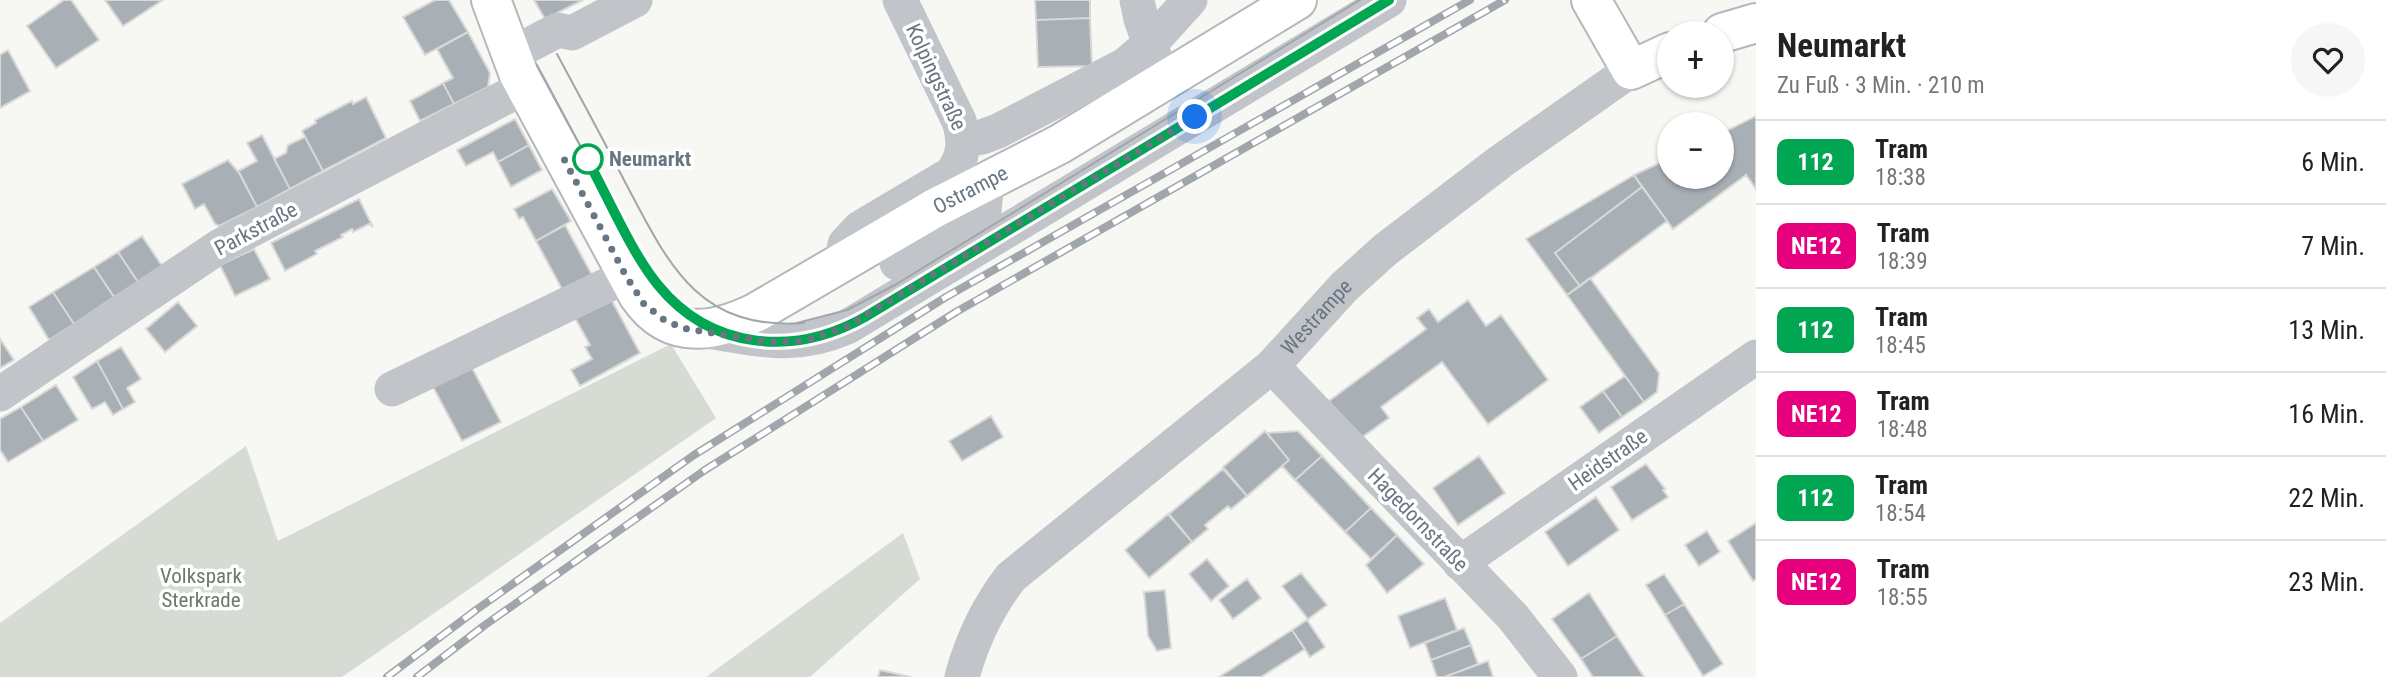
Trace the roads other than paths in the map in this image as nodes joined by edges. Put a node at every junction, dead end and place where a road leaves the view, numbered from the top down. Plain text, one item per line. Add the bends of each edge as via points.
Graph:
1 (491, 0) edge
2 (635, 0) edge
3 (900, 0) edge
4 (1137, 0) edge
5 (1190, 0) edge
6 (1297, 0) edge
7 (1389, 0) edge
8 (1591, 0) edge
9 (1756, 23) edge
10 (1734, 29) edge
11 (1149, 44) junction
12 (1657, 53) edge
13 (1623, 55) junction
14 (518, 71) junction
15 (1165, 80) junction
16 (965, 139) junction
17 (987, 181) junction
18 (842, 262) junction
19 (897, 263) dead end
20 (626, 276) junction
21 (700, 330) junction
22 (1756, 357) edge
23 (1272, 366) junction
24 (392, 389) dead end
25 (0, 394) edge
26 (1460, 563) junction
27 (962, 677) edge
28 (1560, 677) edge

1 - 14 main road
2 - 14 street via 572,33 558,30
3 - 16 street, Kolpingstraße
4 - 11 street
5 - 11 street, Ostrampe
6 - 15 main road, Ostrampe
7 - 21 street via 846,327 805,341 769,342
8 - 13 main road
9 - 10 main road
11 - 15 street
11 - 16 street, Ostrampe via 1125,65 1032,115 990,134
12 - 13 main road, Westrampe
13 - 23 street, Westrampe via 1500,162 1344,286
14 - 20 main road
14 - 25 street, Parkstraße via 220,246
15 - 17 main road, Ostrampe via 1060,144
16 - 18 street, Kolpingstraße via 951,174 860,228 845,244
17 - 18 main road, Ostrampe
17 - 19 street via 984,211
18 - 21 main road, Ostrampe via 744,318
20 - 21 main road via 655,314 682,328
20 - 24 street
22 - 26 street, Heidstraße
23 - 26 street, Hagedornstraße
23 - 27 street, Westrampe via 1011,577 988,610
26 - 28 street, Hagedornstraße via 1513,617

